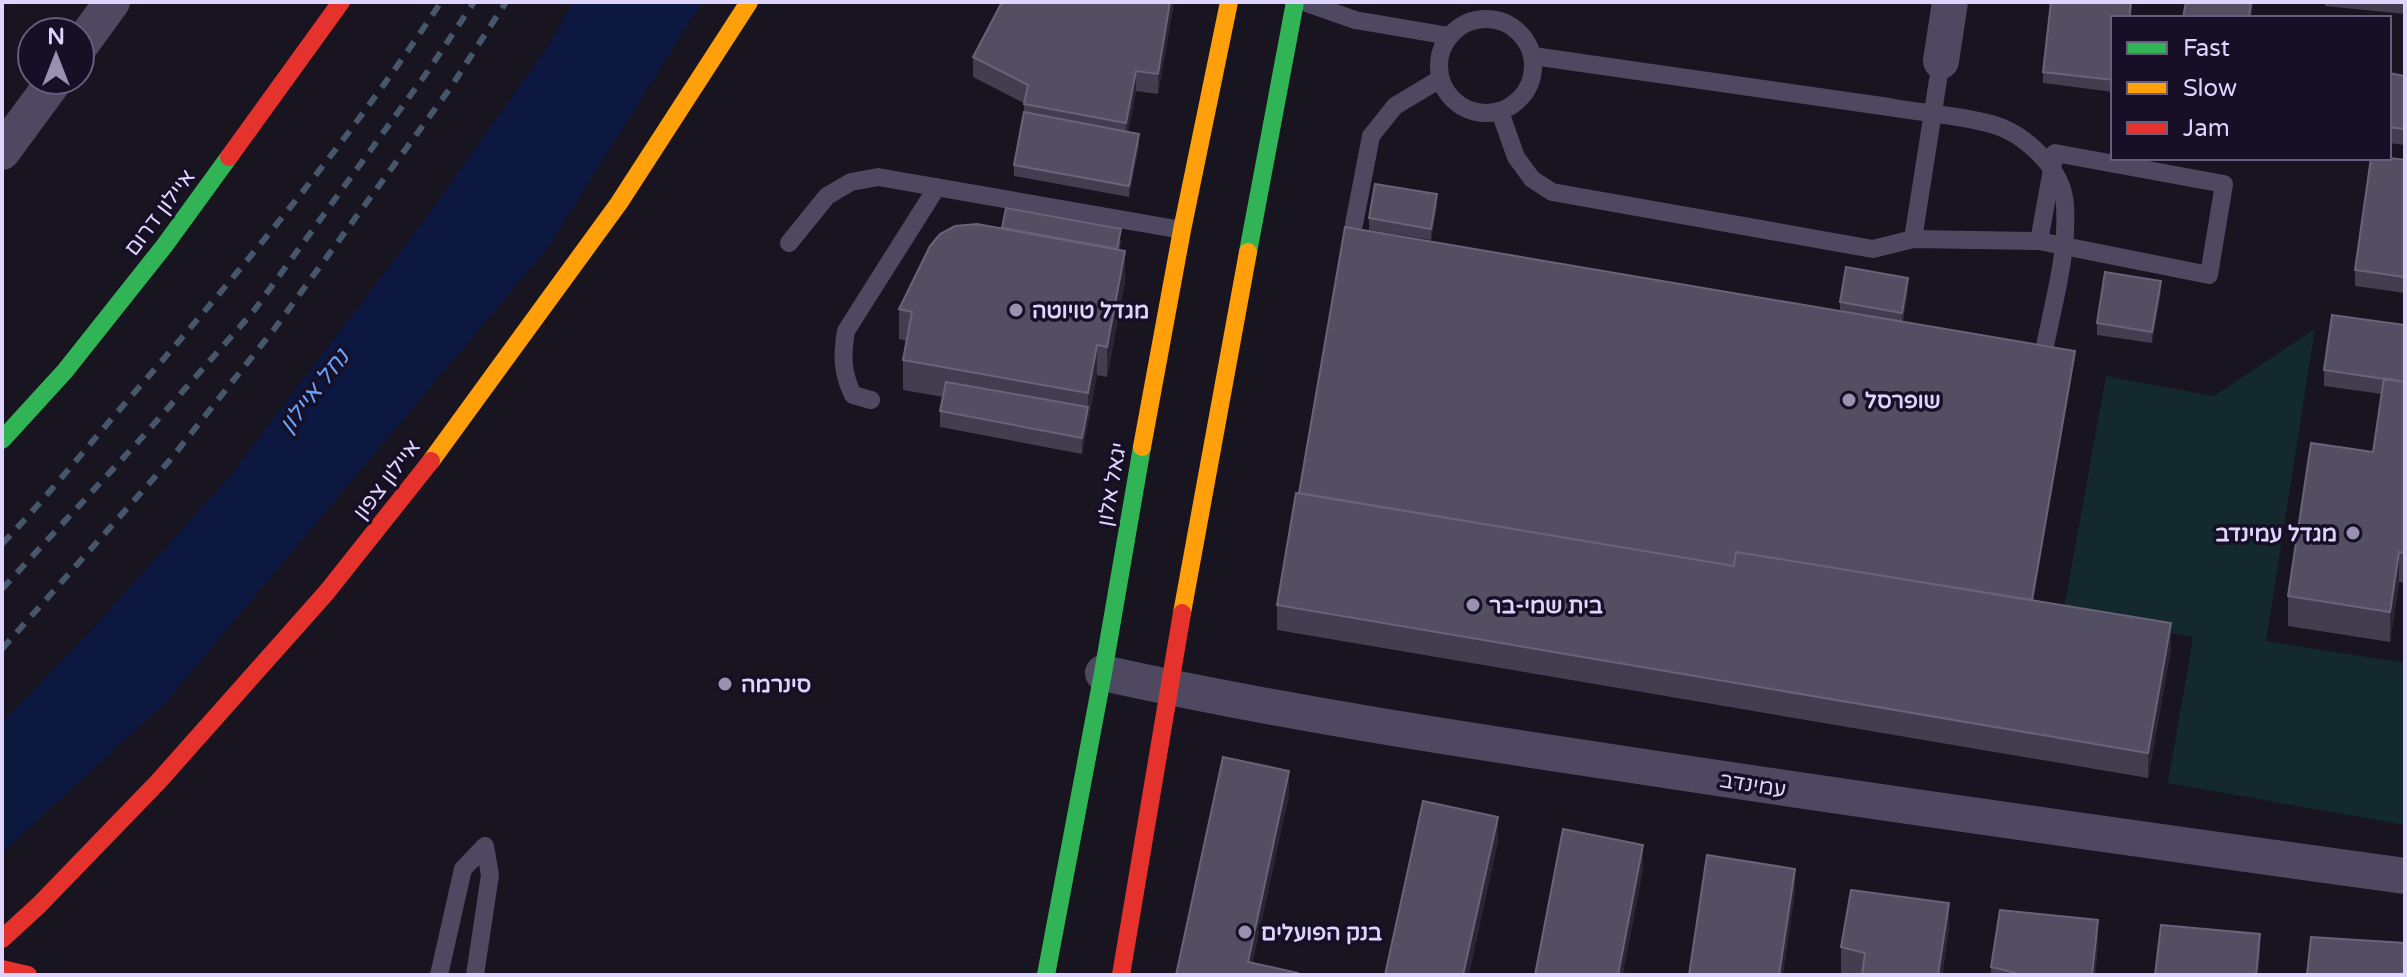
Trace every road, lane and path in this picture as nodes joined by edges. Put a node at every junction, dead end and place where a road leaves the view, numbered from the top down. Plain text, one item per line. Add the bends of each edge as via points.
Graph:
1 (112, 2) edge
2 (341, 2) edge
3 (749, 2) edge
4 (1229, 2) edge
5 (1295, 2) edge
6 (1304, 2) edge
7 (1950, 2) edge
8 (96, 24) edge
9 (1449, 36) junction
10 (1533, 56) junction
11 (1941, 61) joint
12 (1440, 79) junction
13 (43, 96) edge
14 (1500, 112) junction
15 (2, 152) edge
16 (937, 187) junction
17 (1354, 224) dead end
18 (1182, 230) junction
19 (1913, 239) junction
20 (2039, 241) junction
21 (789, 243) dead end
22 (2044, 351) edge
23 (871, 400) dead end
24 (2, 440) edge
25 (1103, 673) junction
26 (1169, 687) junction
27 (2405, 876) edge
28 (2, 939) edge
29 (2, 969) edge
30 (1045, 972) edge
31 (28, 975) edge
32 (439, 975) edge
33 (475, 975) edge
34 (1121, 975) edge

1 - 8 street
2 - 24 main road, איילון דרום via 165,245 65,371
3 - 28 main road, איילון צפון via 619,203 369,540 158,782
4 - 18 main road, יגאל אלון
5 - 26 main road
6 - 9 lane via 1355,20
7 - 11 street
9 - 10 lane via 1461,26 1490,18 1517,30
9 - 12 lane via 1441,50
10 - 14 lane via 1531,84 1524,97
10 - 22 lane, bridge via 1889,107 1992,124 2018,136 2043,155 2066,203
11 - 19 lane
12 - 14 lane via 1457,104 1485,114
12 - 17 lane via 1395,106 1371,136
13 - 15 street
14 - 19 lane via 1516,157 1532,179 1552,192 1873,249
16 - 18 lane
16 - 21 lane via 878,177 851,182 827,196
16 - 23 lane via 846,331 845,379 853,395
18 - 25 main road, יגאל אלון
19 - 20 lane
20 - 20 lane via 2209,275 2224,184 2055,153
25 - 26 street, עמינדב
25 - 30 main road, יגאל אלון
26 - 27 street, עמינדב via 1860,801
26 - 34 main road
29 - 31 main road
32 - 33 lane via 463,869 485,846 490,875

